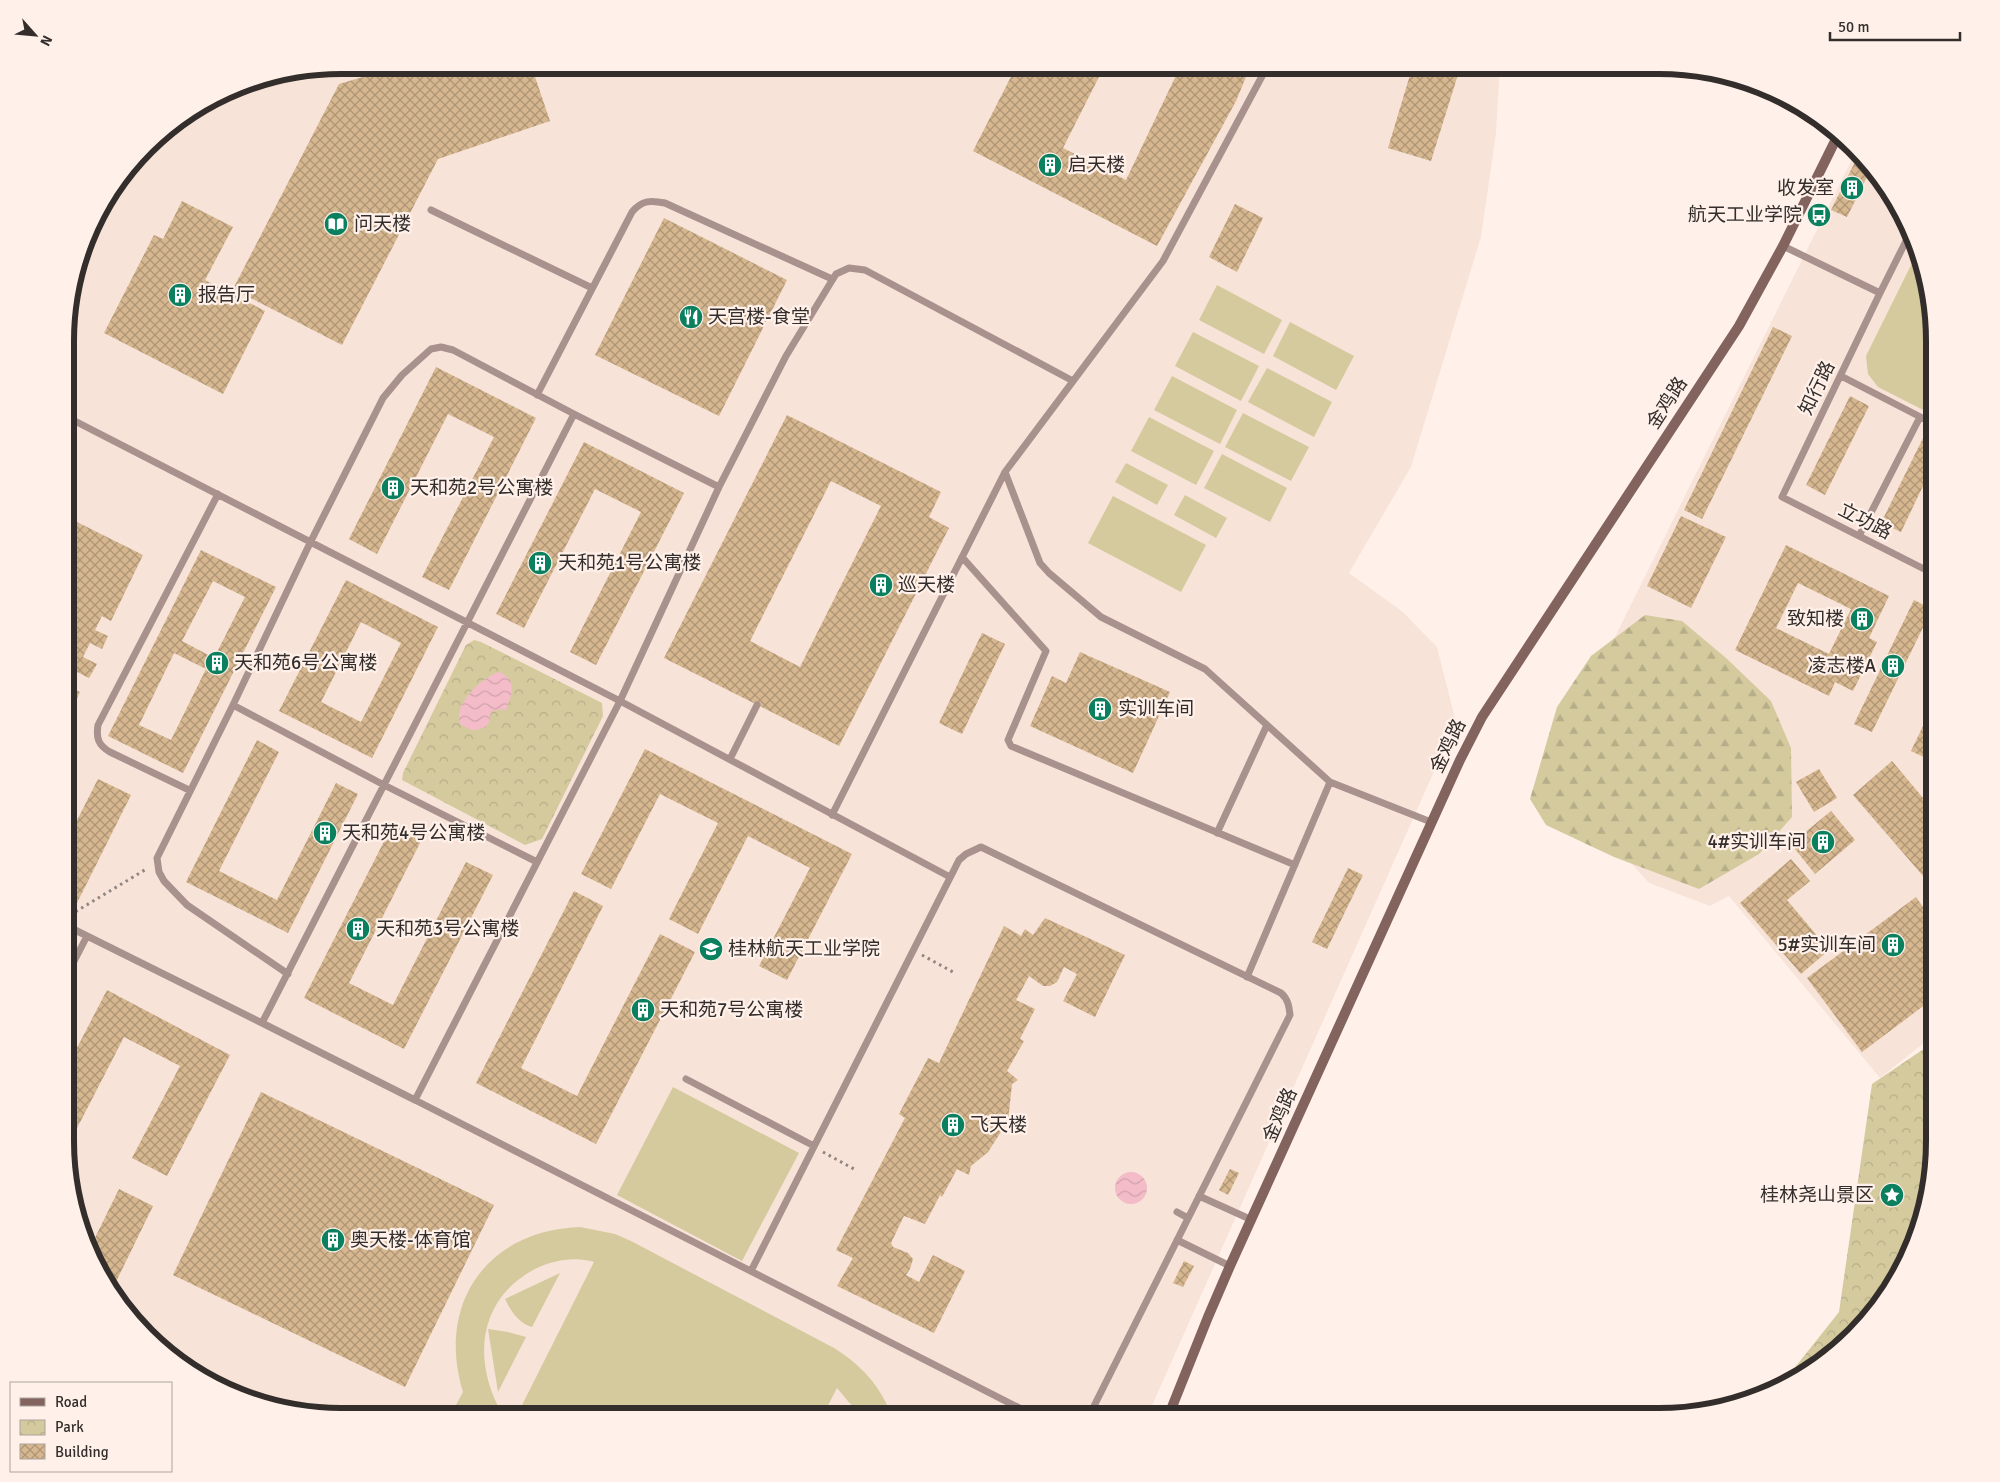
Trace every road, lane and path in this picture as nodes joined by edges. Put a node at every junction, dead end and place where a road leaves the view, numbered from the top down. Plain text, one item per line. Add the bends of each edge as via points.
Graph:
1 (1263, 74) edge
2 (1835, 140) edge
3 (431, 210) dead end
4 (1906, 240) edge
5 (1783, 246) junction
6 (832, 279) junction
7 (592, 288) junction
8 (1880, 293) junction
9 (1841, 376) junction
10 (1073, 381) junction
11 (537, 395) junction
12 (574, 414) junction
13 (1920, 417) junction
14 (1926, 420) edge
15 (74, 421) edge
16 (1005, 472) junction
17 (719, 487) junction
18 (218, 494) junction
19 (1782, 497) joint
20 (1860, 536) junction
21 (310, 543) junction
22 (962, 557) junction
23 (1926, 570) edge
24 (467, 624) junction
25 (620, 701) junction
26 (233, 705) junction
27 (757, 705) dead end
28 (1267, 725) junction
29 (730, 759) junction
30 (1330, 782) junction
31 (384, 785) junction
32 (189, 790) junction
33 (832, 815) junction
34 (1431, 822) junction
35 (1217, 833) junction
36 (157, 862) junction
37 (537, 862) junction
38 (1295, 866) junction
39 (950, 877) junction
40 (74, 913) edge
41 (74, 930) edge
42 (87, 936) junction
43 (913, 950) junction
44 (74, 961) edge
45 (953, 972) dead end
46 (288, 974) junction
47 (1247, 977) junction
48 (262, 1024) junction
49 (686, 1079) dead end
50 (415, 1100) junction
51 (814, 1146) junction
52 (854, 1169) dead end
53 (1199, 1196) junction
54 (1177, 1212) dead end
55 (1188, 1218) junction
56 (1252, 1220) junction
57 (1177, 1240) junction
58 (1230, 1266) junction
59 (751, 1272) junction
60 (1021, 1408) edge
61 (1093, 1408) edge
62 (1172, 1408) edge

1 - 10 lane via 1163,261
2 - 5 main road, 金鸡路
3 - 7 lane
4 - 8 lane, 知行路
5 - 8 lane
5 - 34 main road, 金鸡路 via 1739,326 1482,717
6 - 7 lane via 665,203 647,201 632,212
6 - 10 lane via 849,268 865,270
6 - 17 lane via 786,356
7 - 11 lane
8 - 9 lane, 知行路
9 - 13 lane
9 - 19 lane, 知行路
10 - 16 lane
11 - 12 lane
11 - 21 lane via 453,350 431,349 402,374 383,398
12 - 17 lane
12 - 24 lane
13 - 14 lane
13 - 20 lane
15 - 18 lane
16 - 22 lane
16 - 28 lane via 1034,550 1049,574 1101,617 1205,669
17 - 25 lane
18 - 21 lane
18 - 32 lane via 96,734 101,747
19 - 20 lane, 立功路
20 - 23 lane, 立功路
21 - 24 lane
21 - 26 lane
22 - 33 lane
22 - 35 lane via 1046,651 1008,740 1011,746
24 - 25 lane
24 - 31 lane
25 - 29 lane
25 - 37 lane
26 - 31 lane
26 - 32 lane
27 - 29 lane
28 - 30 lane
28 - 35 lane
29 - 33 lane
30 - 34 lane
30 - 38 lane
31 - 37 lane
31 - 46 lane
32 - 36 lane
33 - 39 lane
34 - 56 main road, 金鸡路
35 - 38 lane
36 - 40 path
36 - 46 lane via 164,881 187,905
37 - 50 lane
38 - 47 lane
39 - 43 lane
39 - 47 lane via 959,860 981,847
41 - 42 lane
42 - 44 lane
42 - 48 lane
43 - 45 path
43 - 51 lane
46 - 48 lane
47 - 53 lane via 1285,997 1290,1015
48 - 50 lane
49 - 51 lane
50 - 59 lane
51 - 52 path
51 - 59 lane
53 - 55 lane
53 - 56 lane
54 - 55 lane
55 - 57 lane
56 - 58 main road, 金鸡路
57 - 58 lane
57 - 61 lane
58 - 62 main road, 金鸡路
59 - 60 lane

